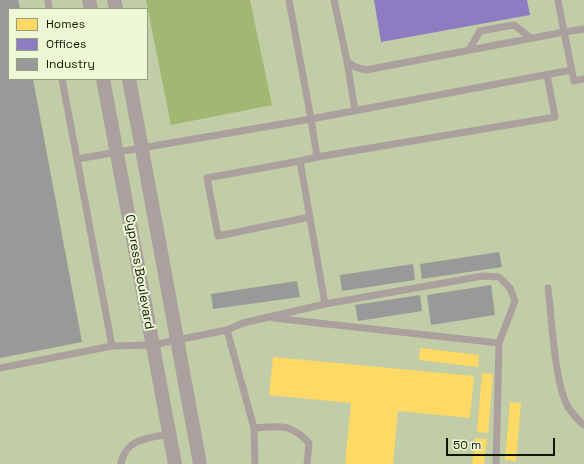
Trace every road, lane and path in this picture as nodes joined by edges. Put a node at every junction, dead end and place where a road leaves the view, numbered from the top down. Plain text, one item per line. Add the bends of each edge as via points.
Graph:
1 (289, 0) edge
2 (334, 0) edge
3 (558, 0) edge
4 (584, 29) edge
5 (564, 32) junction
6 (531, 38) junction
7 (469, 50) junction
8 (347, 61) junction
9 (571, 70) junction
10 (547, 75) junction
11 (584, 79) edge
12 (62, 80) edge
13 (103, 80) edge
14 (129, 80) edge
15 (355, 110) junction
16 (311, 119) junction
17 (142, 148) junction
18 (117, 153) junction
19 (317, 157) junction
20 (77, 159) junction
21 (300, 161) junction
22 (310, 217) junction
23 (548, 288) dead end
24 (325, 304) junction
25 (267, 317) junction
26 (227, 330) junction
27 (177, 342) junction
28 (499, 343) junction
29 (152, 345) junction
30 (112, 346) junction
31 (0, 368) edge
32 (584, 425) edge
33 (254, 428) junction
34 (169, 434) junction
35 (121, 464) edge
36 (175, 464) edge
37 (200, 464) edge
38 (255, 464) edge
39 (307, 464) edge
40 (496, 464) edge

1 - 16 lane
2 - 8 lane
3 - 5 lane
4 - 5 lane
5 - 6 lane
5 - 9 lane
6 - 7 lane
6 - 7 lane via 514,25 480,31
7 - 8 lane via 366,70
8 - 15 lane
9 - 10 lane
9 - 11 lane via 574,82
10 - 15 lane
10 - 19 lane via 555,117
12 - 20 lane
13 - 18 street, Cypress Boulevard
14 - 17 street, Cypress Boulevard
15 - 16 lane
16 - 17 lane
16 - 19 lane
17 - 18 lane
17 - 27 street, Cypress Boulevard
18 - 20 lane
18 - 29 street, Cypress Boulevard
19 - 21 lane
20 - 30 lane
21 - 22 lane
21 - 22 lane via 207,178 218,236
22 - 24 lane
23 - 32 lane via 559,379 568,406
24 - 25 lane
24 - 28 lane via 483,276 499,277 510,288 515,301
25 - 26 lane
25 - 28 lane
26 - 27 lane
26 - 33 lane
27 - 29 lane
27 - 37 street, Cypress Boulevard
28 - 40 lane
29 - 30 lane
29 - 34 street, Cypress Boulevard
30 - 31 lane
33 - 38 lane
33 - 39 lane via 286,427 298,432 308,443
34 - 35 lane via 139,440 130,445 122,457
34 - 36 street, Cypress Boulevard

